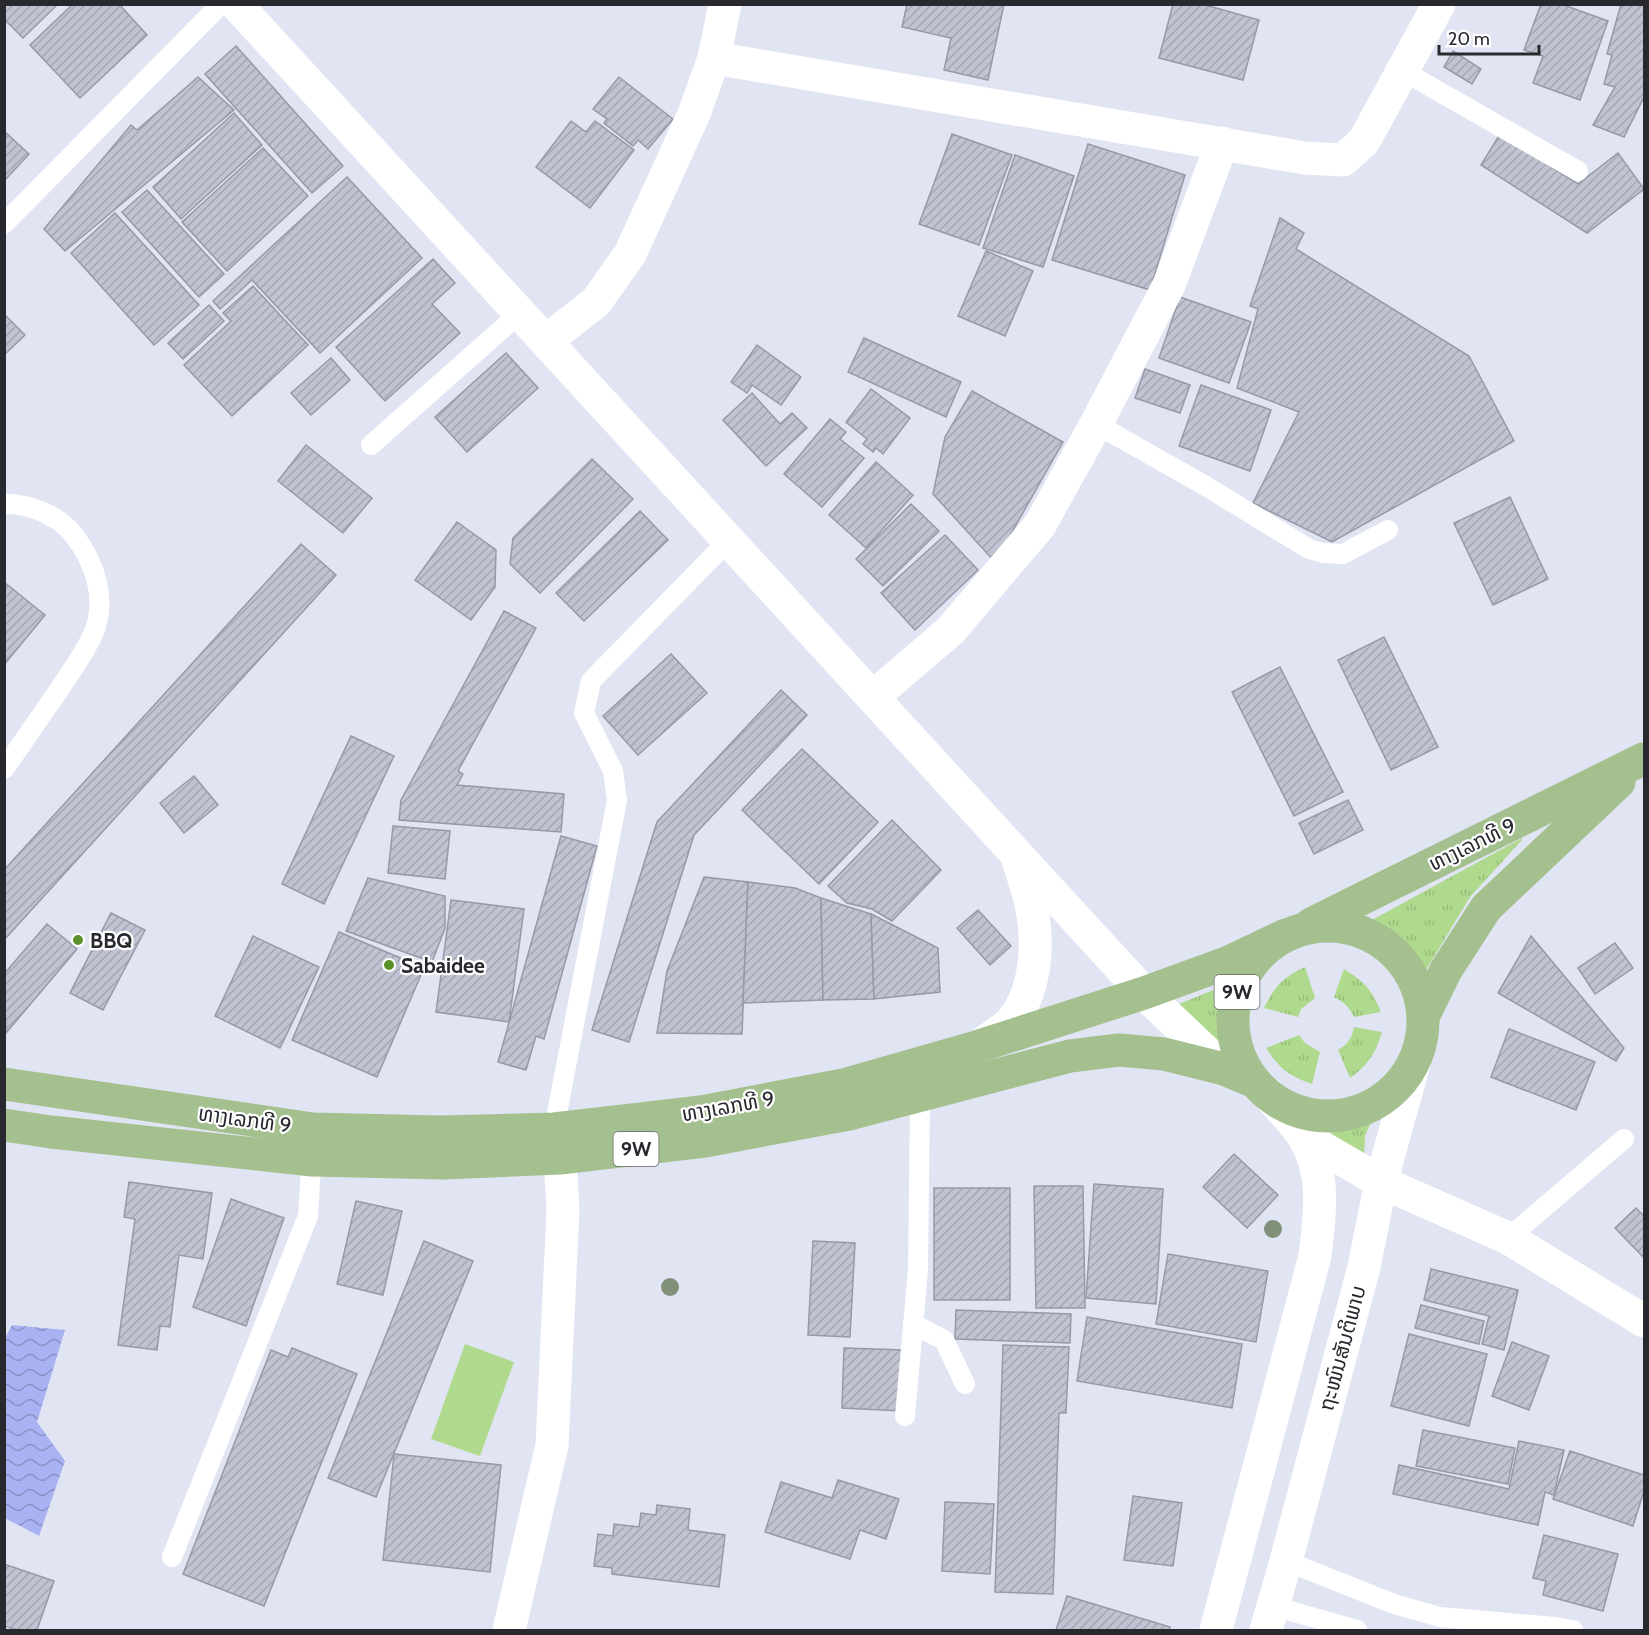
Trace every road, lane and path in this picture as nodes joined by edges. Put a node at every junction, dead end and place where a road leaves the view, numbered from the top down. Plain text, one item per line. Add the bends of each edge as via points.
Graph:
1 (221, 4) edge
2 (236, 4) edge
3 (725, 4) edge
4 (1439, 4) edge
5 (714, 58) junction
6 (1402, 71) junction
7 (1222, 143) junction
8 (1578, 171) dead end
9 (4, 224) edge
10 (520, 313) junction
11 (546, 341) junction
12 (1096, 424) junction
13 (371, 445) dead end
14 (4, 504) edge
15 (1389, 530) dead end
16 (729, 540) junction
17 (873, 697) junction
18 (1644, 759) edge
19 (4, 769) edge
20 (1016, 852) junction
21 (1294, 932) junction
22 (1144, 993) junction
23 (1424, 1017) junction
24 (976, 1047) junction
25 (1414, 1064) junction
26 (1224, 1069) junction
27 (4, 1084) edge
28 (1261, 1088) junction
29 (920, 1097) junction
30 (846, 1100) junction
31 (4, 1125) edge
32 (1304, 1137) junction
33 (1624, 1139) dead end
34 (557, 1143) junction
35 (313, 1144) junction
36 (1381, 1182) junction
37 (1508, 1238) junction
38 (1644, 1321) edge
39 (913, 1324) junction
40 (965, 1384) dead end
41 (905, 1416) dead end
42 (172, 1557) dead end
43 (1286, 1561) junction
44 (1269, 1618) edge
45 (509, 1630) edge
46 (1216, 1630) edge
47 (1357, 1630) edge
48 (1573, 1630) edge

1 - 9 lane
2 - 10 street
3 - 5 street
4 - 6 street
5 - 7 street
5 - 11 street via 694,114 630,254 596,302
6 - 7 street via 1364,141 1343,160 1305,158
6 - 8 lane
7 - 12 street via 1169,285
10 - 11 street
10 - 13 lane
11 - 16 street
12 - 15 lane via 1309,549 1343,554
12 - 17 street via 1040,525 951,630
14 - 19 lane via 43,512 69,530 87,552 97,578 99,606 94,633 81,658
16 - 17 street
16 - 34 lane via 591,681 584,713 613,771 617,800
17 - 20 street
18 - 21 main road, ທາງເລກທີ 9 / 9W
18 - 23 main road, ທາງເລກທີ 9 / 9W via 1486,908 1446,970
20 - 22 street
20 - 24 street via 1033,910 1032,979 1008,1024
21 - 22 main road, ທາງເລກທີ 9 / 9W
21 - 23 main road, ທາງເລກທີ 9 / 9W via 1336,926 1353,929 1384,944 1412,976
21 - 28 main road, ທາງເລກທີ 9 / 9W via 1258,956 1239,985 1234,1001 1232,1018 1238,1052
22 - 24 main road, ທາງເລກທີ 9 / 9W
22 - 26 street
23 - 25 main road, ທາງເລກທີ 9 / 9W
24 - 30 main road, ທາງເລກທີ 9 / 9W
25 - 28 main road, ທາງເລກທີ 9 / 9W via 1394,1090 1366,1108 1332,1116 1282,1104
25 - 36 street, ຖະໜົນສັນຕິພາບ
26 - 28 main road, ທາງເລກທີ 9 / 9W
26 - 29 main road, ທາງເລກທີ 9 / 9W via 1164,1054 1119,1050 1070,1056
27 - 35 main road, ທາງເລກທີ 9 / 9W
28 - 32 street
29 - 30 main road, ທາງເລກທີ 9 / 9W
29 - 39 lane via 918,1270
30 - 34 main road, ທາງເລກທີ 9 / 9W via 701,1112
31 - 35 main road, ທາງເລກທີ 9 / 9W via 51,1132
32 - 36 street
32 - 46 street via 1316,1165 1321,1203 1315,1256
33 - 37 lane
34 - 35 main road, ທາງເລກທີ 9 / 9W via 440,1132
34 - 45 street via 563,1210 552,1445
35 - 42 lane via 308,1216
36 - 37 street
36 - 43 street, ຖະໜົນສັນຕິພາບ via 1364,1266
37 - 38 street
39 - 40 lane via 944,1340
39 - 41 lane
43 - 44 street, ຖະໜົນສັນຕິພາບ
43 - 48 lane via 1394,1604 1440,1617
44 - 47 lane

